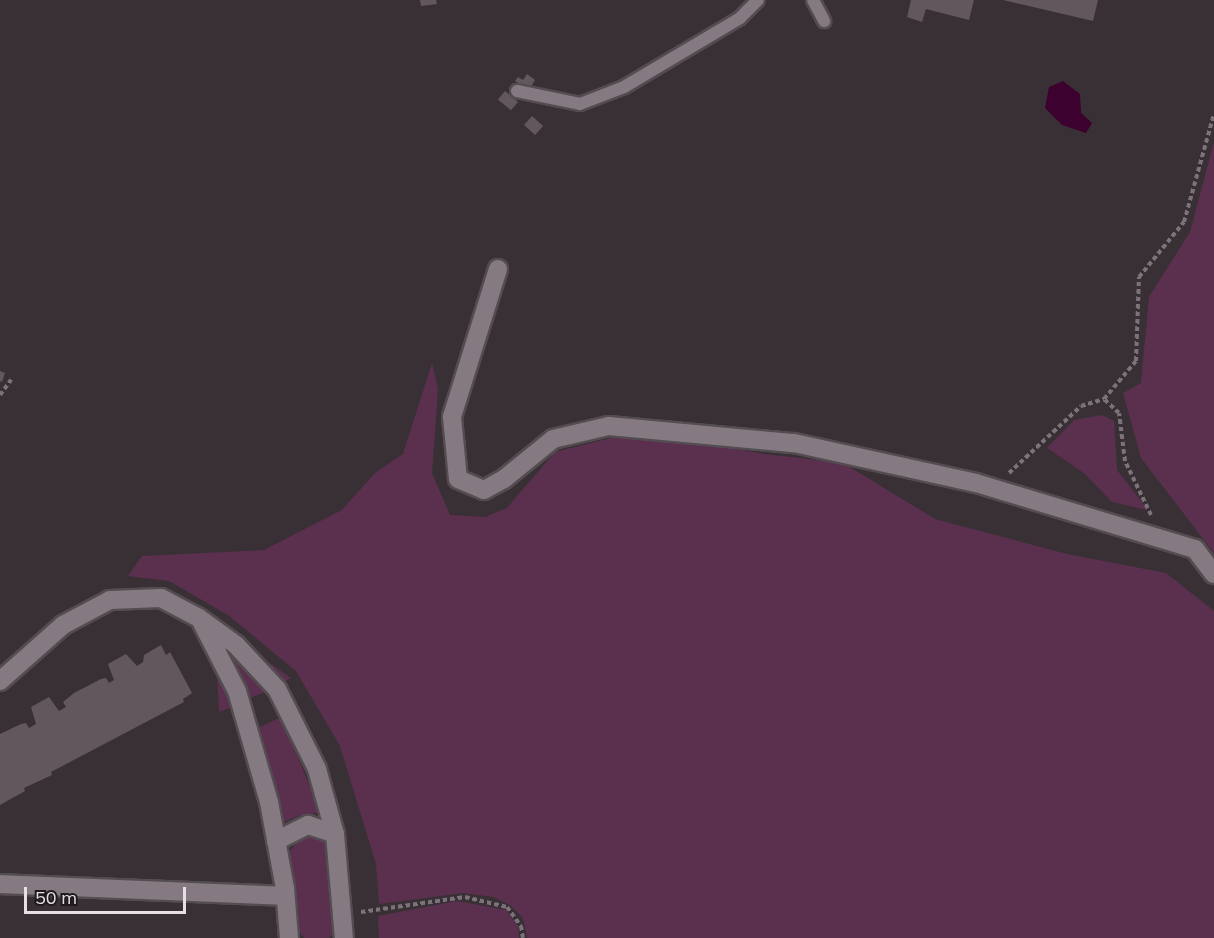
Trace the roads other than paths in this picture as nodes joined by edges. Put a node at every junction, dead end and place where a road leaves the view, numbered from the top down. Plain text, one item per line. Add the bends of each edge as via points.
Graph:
1 (758, 0) edge
2 (813, 0) edge
3 (824, 21) dead end
4 (517, 91) dead end
5 (498, 269) dead end
6 (1214, 574) edge
7 (199, 618) junction
8 (0, 681) edge
9 (335, 834) junction
10 (276, 841) junction
11 (0, 884) edge
12 (285, 896) junction
13 (289, 938) edge
14 (344, 938) edge

1 - 4 lane via 740,18 624,87 580,104
2 - 3 lane
5 - 6 street via 452,417 458,479 484,490 504,479 553,439 609,426 794,443 993,488 1195,549
7 - 8 street via 161,598 110,600 63,625
7 - 9 street via 236,645 277,689 317,769
7 - 10 street via 237,691
9 - 10 street via 308,825
9 - 14 street
10 - 12 street
11 - 12 street
12 - 13 street

